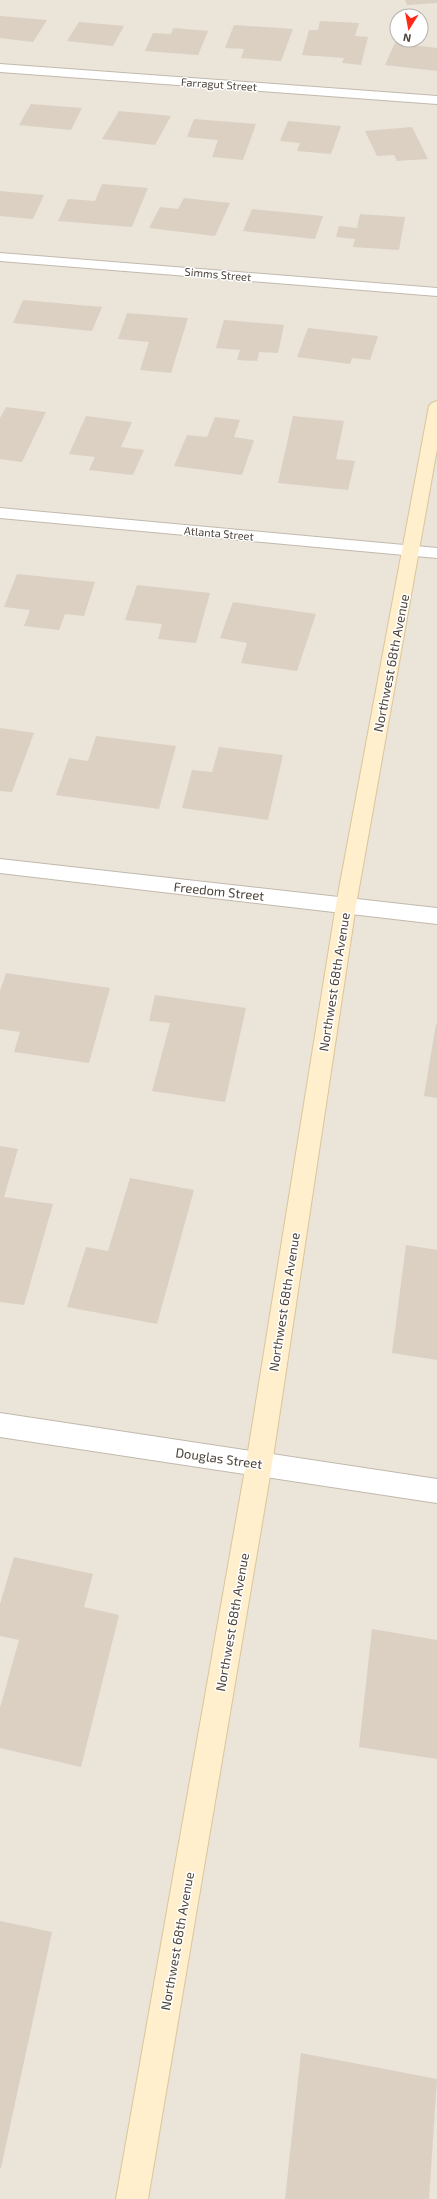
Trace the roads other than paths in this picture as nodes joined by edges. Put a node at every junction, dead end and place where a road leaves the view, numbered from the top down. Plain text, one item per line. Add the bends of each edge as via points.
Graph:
1 (0, 68) edge
2 (437, 100) edge
3 (0, 257) edge
4 (437, 292) edge
5 (437, 406) edge
6 (0, 513) edge
7 (412, 551) junction
8 (437, 553) edge
9 (0, 866) edge
10 (346, 905) junction
11 (437, 916) edge
12 (0, 1425) edge
13 (259, 1464) junction
14 (437, 1491) edge
15 (132, 2199) edge

1 - 2 street, Farragut Street
3 - 4 street, Simms Street
5 - 7 street, Northwest 68th Avenue
6 - 7 street, Atlanta Street
7 - 8 street, Atlanta Street
7 - 10 street, Northwest 68th Avenue
9 - 10 street, Freedom Street
10 - 11 street, Freedom Street
10 - 13 street, Northwest 68th Avenue
12 - 13 street, Douglas Street
13 - 14 street, Douglas Street
13 - 15 street, Northwest 68th Avenue

